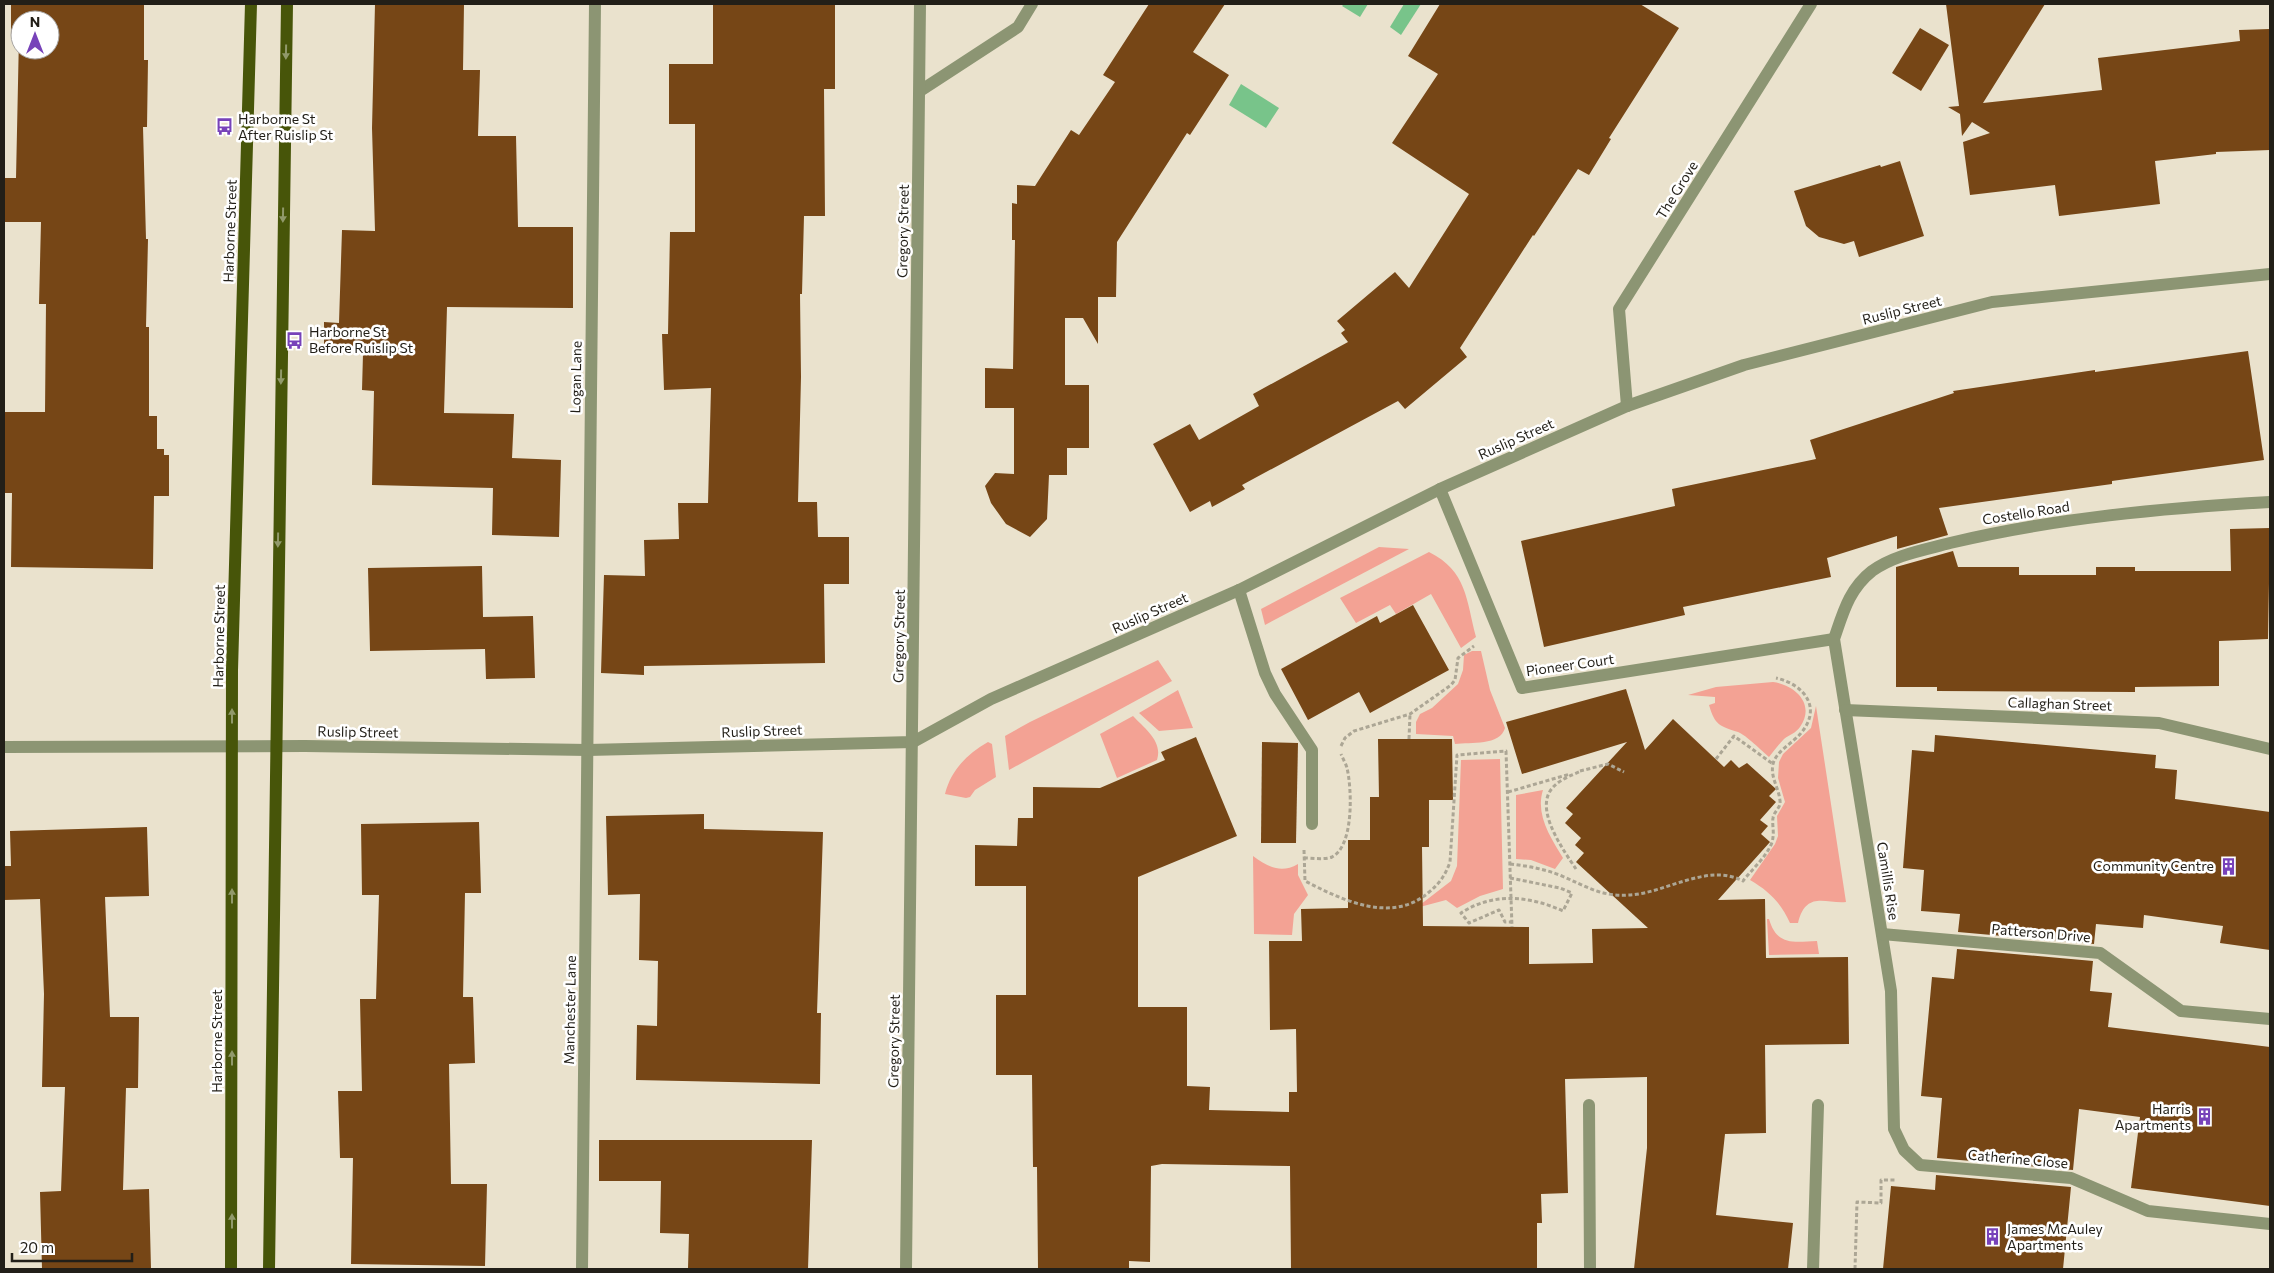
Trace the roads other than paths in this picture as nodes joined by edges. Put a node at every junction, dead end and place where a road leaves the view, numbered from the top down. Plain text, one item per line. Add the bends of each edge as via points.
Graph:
1 (251, 4) edge
2 (287, 4) edge
3 (594, 4) edge
4 (920, 4) edge
5 (1032, 4) edge
6 (1811, 4) edge
7 (920, 91) junction
8 (2270, 274) edge
9 (1627, 406) junction
10 (1440, 489) junction
11 (2270, 502) edge
12 (1239, 590) junction
13 (1834, 639) junction
14 (1845, 710) junction
15 (913, 742) junction
16 (232, 746) junction
17 (275, 746) junction
18 (4, 747) edge
19 (2270, 749) edge
20 (588, 750) junction
21 (1312, 824) dead end
22 (1882, 934) junction
23 (2270, 1019) edge
24 (1589, 1105) dead end
25 (1818, 1105) dead end
26 (1920, 1165) joint
27 (2270, 1224) edge
28 (231, 1269) edge
29 (269, 1269) edge
30 (582, 1269) edge
31 (906, 1269) edge
32 (1590, 1269) edge
33 (1813, 1269) edge

16 -> 1 main road, Harborne Street
2 -> 17 main road
3 - 20 street, Logan Lane
4 - 7 street, Gregory Street
5 - 7 street via 1018,27
6 - 9 street, The Grove via 1619,309
7 - 15 street, Gregory Street
8 - 9 street, Ruslip Street via 1992,302 1744,365
9 - 10 street, Ruslip Street
10 - 12 street, Ruslip Street
10 - 13 street, Pioneer Court via 1522,688
11 - 13 street, Costello Road via 2158,509 1993,533 1914,552 1887,562 1862,579 1851,593
12 - 15 street, Ruslip Street via 991,699
12 - 21 street via 1275,694 1312,750
13 - 14 street, Camillis Rise
14 - 19 street, Callaghan Street via 2159,723
14 - 22 street, Camillis Rise
15 - 20 street, Ruslip Street
15 - 31 street, Gregory Street
16 - 17 street, Ruslip Street
16 - 18 street, Ruslip Street
28 -> 16 main road, Harborne Street
17 - 20 street, Ruslip Street
17 - 29 main road
20 - 30 street, Manchester Lane
22 - 23 street, Patterson Drive via 2100,953 2181,1011
22 - 26 street, Camillis Rise via 1891,991 1894,1129 1904,1150
24 - 32 street
25 - 33 street
26 - 27 street, Catherine Close via 2071,1178 2148,1211

